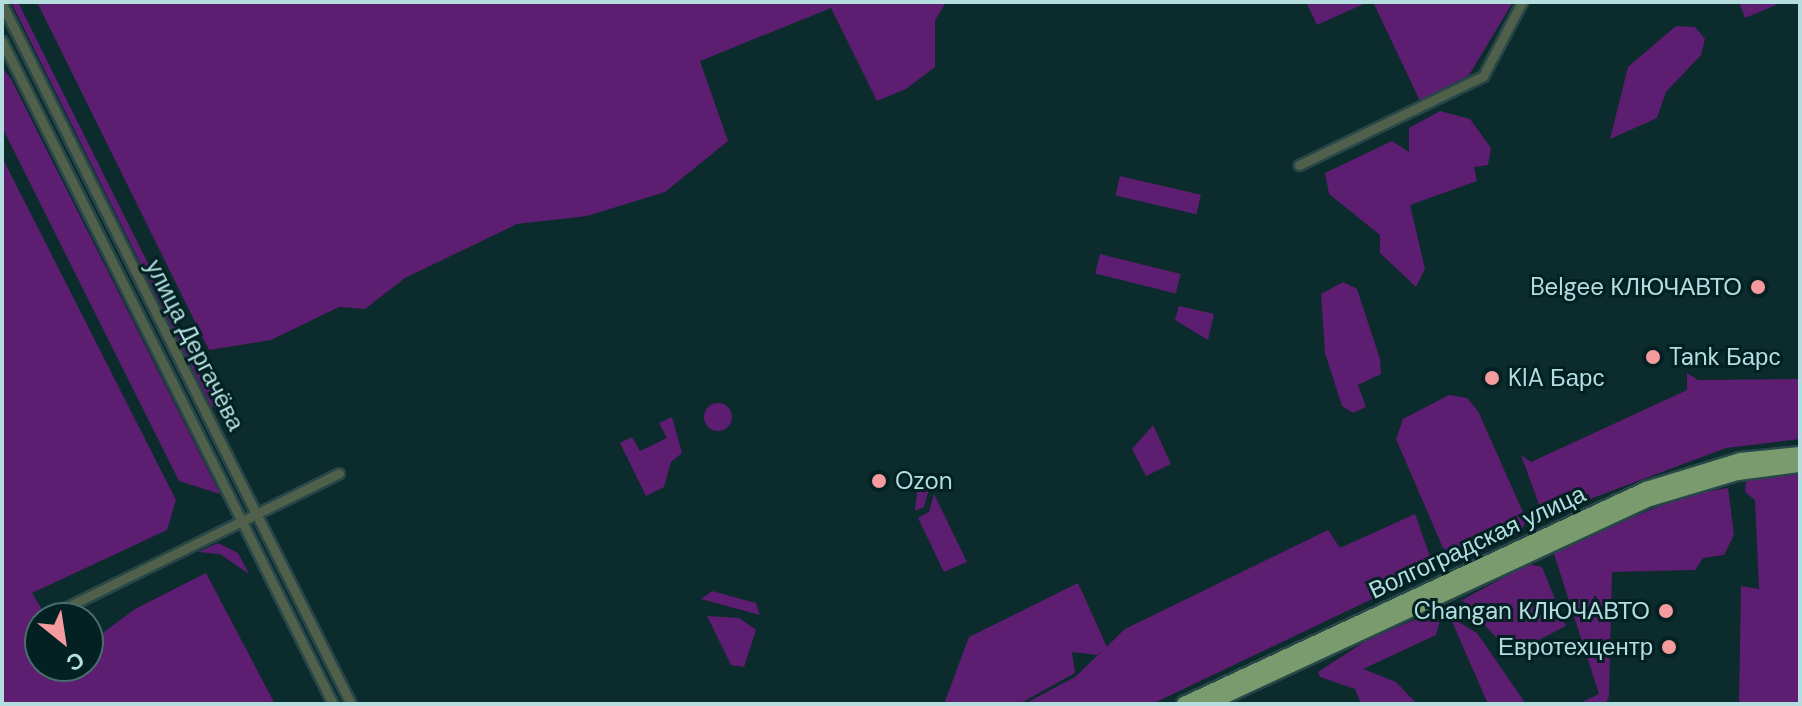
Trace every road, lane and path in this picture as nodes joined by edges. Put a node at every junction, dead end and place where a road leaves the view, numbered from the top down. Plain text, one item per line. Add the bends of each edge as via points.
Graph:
1 (1522, 2) edge
2 (2, 4) edge
3 (2, 41) edge
4 (1299, 165) dead end
5 (1800, 454) edge
6 (1800, 465) edge
7 (339, 473) dead end
8 (257, 513) junction
9 (241, 520) junction
10 (77, 602) edge
11 (333, 704) edge
12 (351, 704) edge
13 (1184, 704) edge
14 (1208, 704) edge

1 - 4 street via 1483,76
2 - 8 street, улица Дергачёва
3 - 9 street, улица Дергачёва
5 - 13 main road, Волгоградская улица via 1740,460 1646,489
6 - 14 main road, Волгоградская улица via 1738,473 1650,499
7 - 8 street
8 - 9 street
8 - 12 street, улица Дергачёва
9 - 10 street
9 - 11 street, улица Дергачёва

